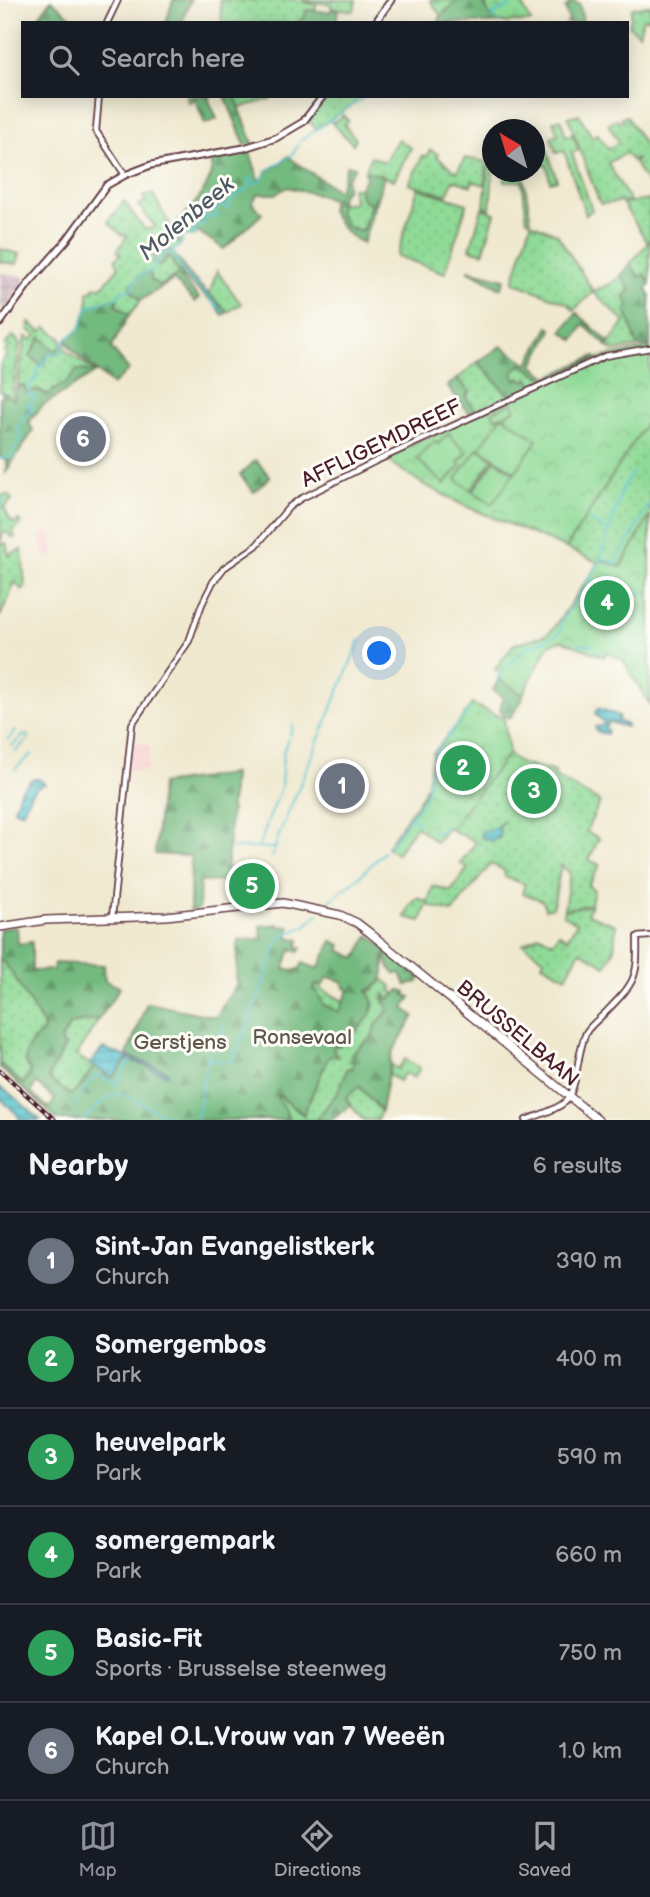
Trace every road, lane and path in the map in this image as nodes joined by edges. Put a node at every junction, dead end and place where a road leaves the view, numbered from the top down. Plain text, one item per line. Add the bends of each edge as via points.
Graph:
1 (118, 0) edge
2 (391, 0) edge
3 (107, 20) edge
4 (376, 21) edge
5 (99, 98) edge
6 (321, 98) edge
7 (125, 175) junction
8 (0, 323) edge
9 (650, 348) edge
10 (112, 918) junction
11 (0, 926) edge
12 (650, 936) edge
13 (568, 1097) junction
14 (526, 1120) edge
15 (598, 1120) edge

1 - 3 street
2 - 4 main road
5 - 7 street via 98,132
6 - 7 main road via 303,122 276,138 151,165
7 - 8 main road via 103,189
9 - 10 street, AFFLIGEMDREEF via 605,355 300,499 256,546 219,573 189,641 132,724
10 - 11 main road, BRUSSELBAAN
10 - 13 main road, BRUSSELBAAN via 289,903 351,920
12 - 13 street via 637,937 638,970 633,981 587,1031
13 - 14 street via 561,1105
13 - 15 main road, BRUSSELBAAN

